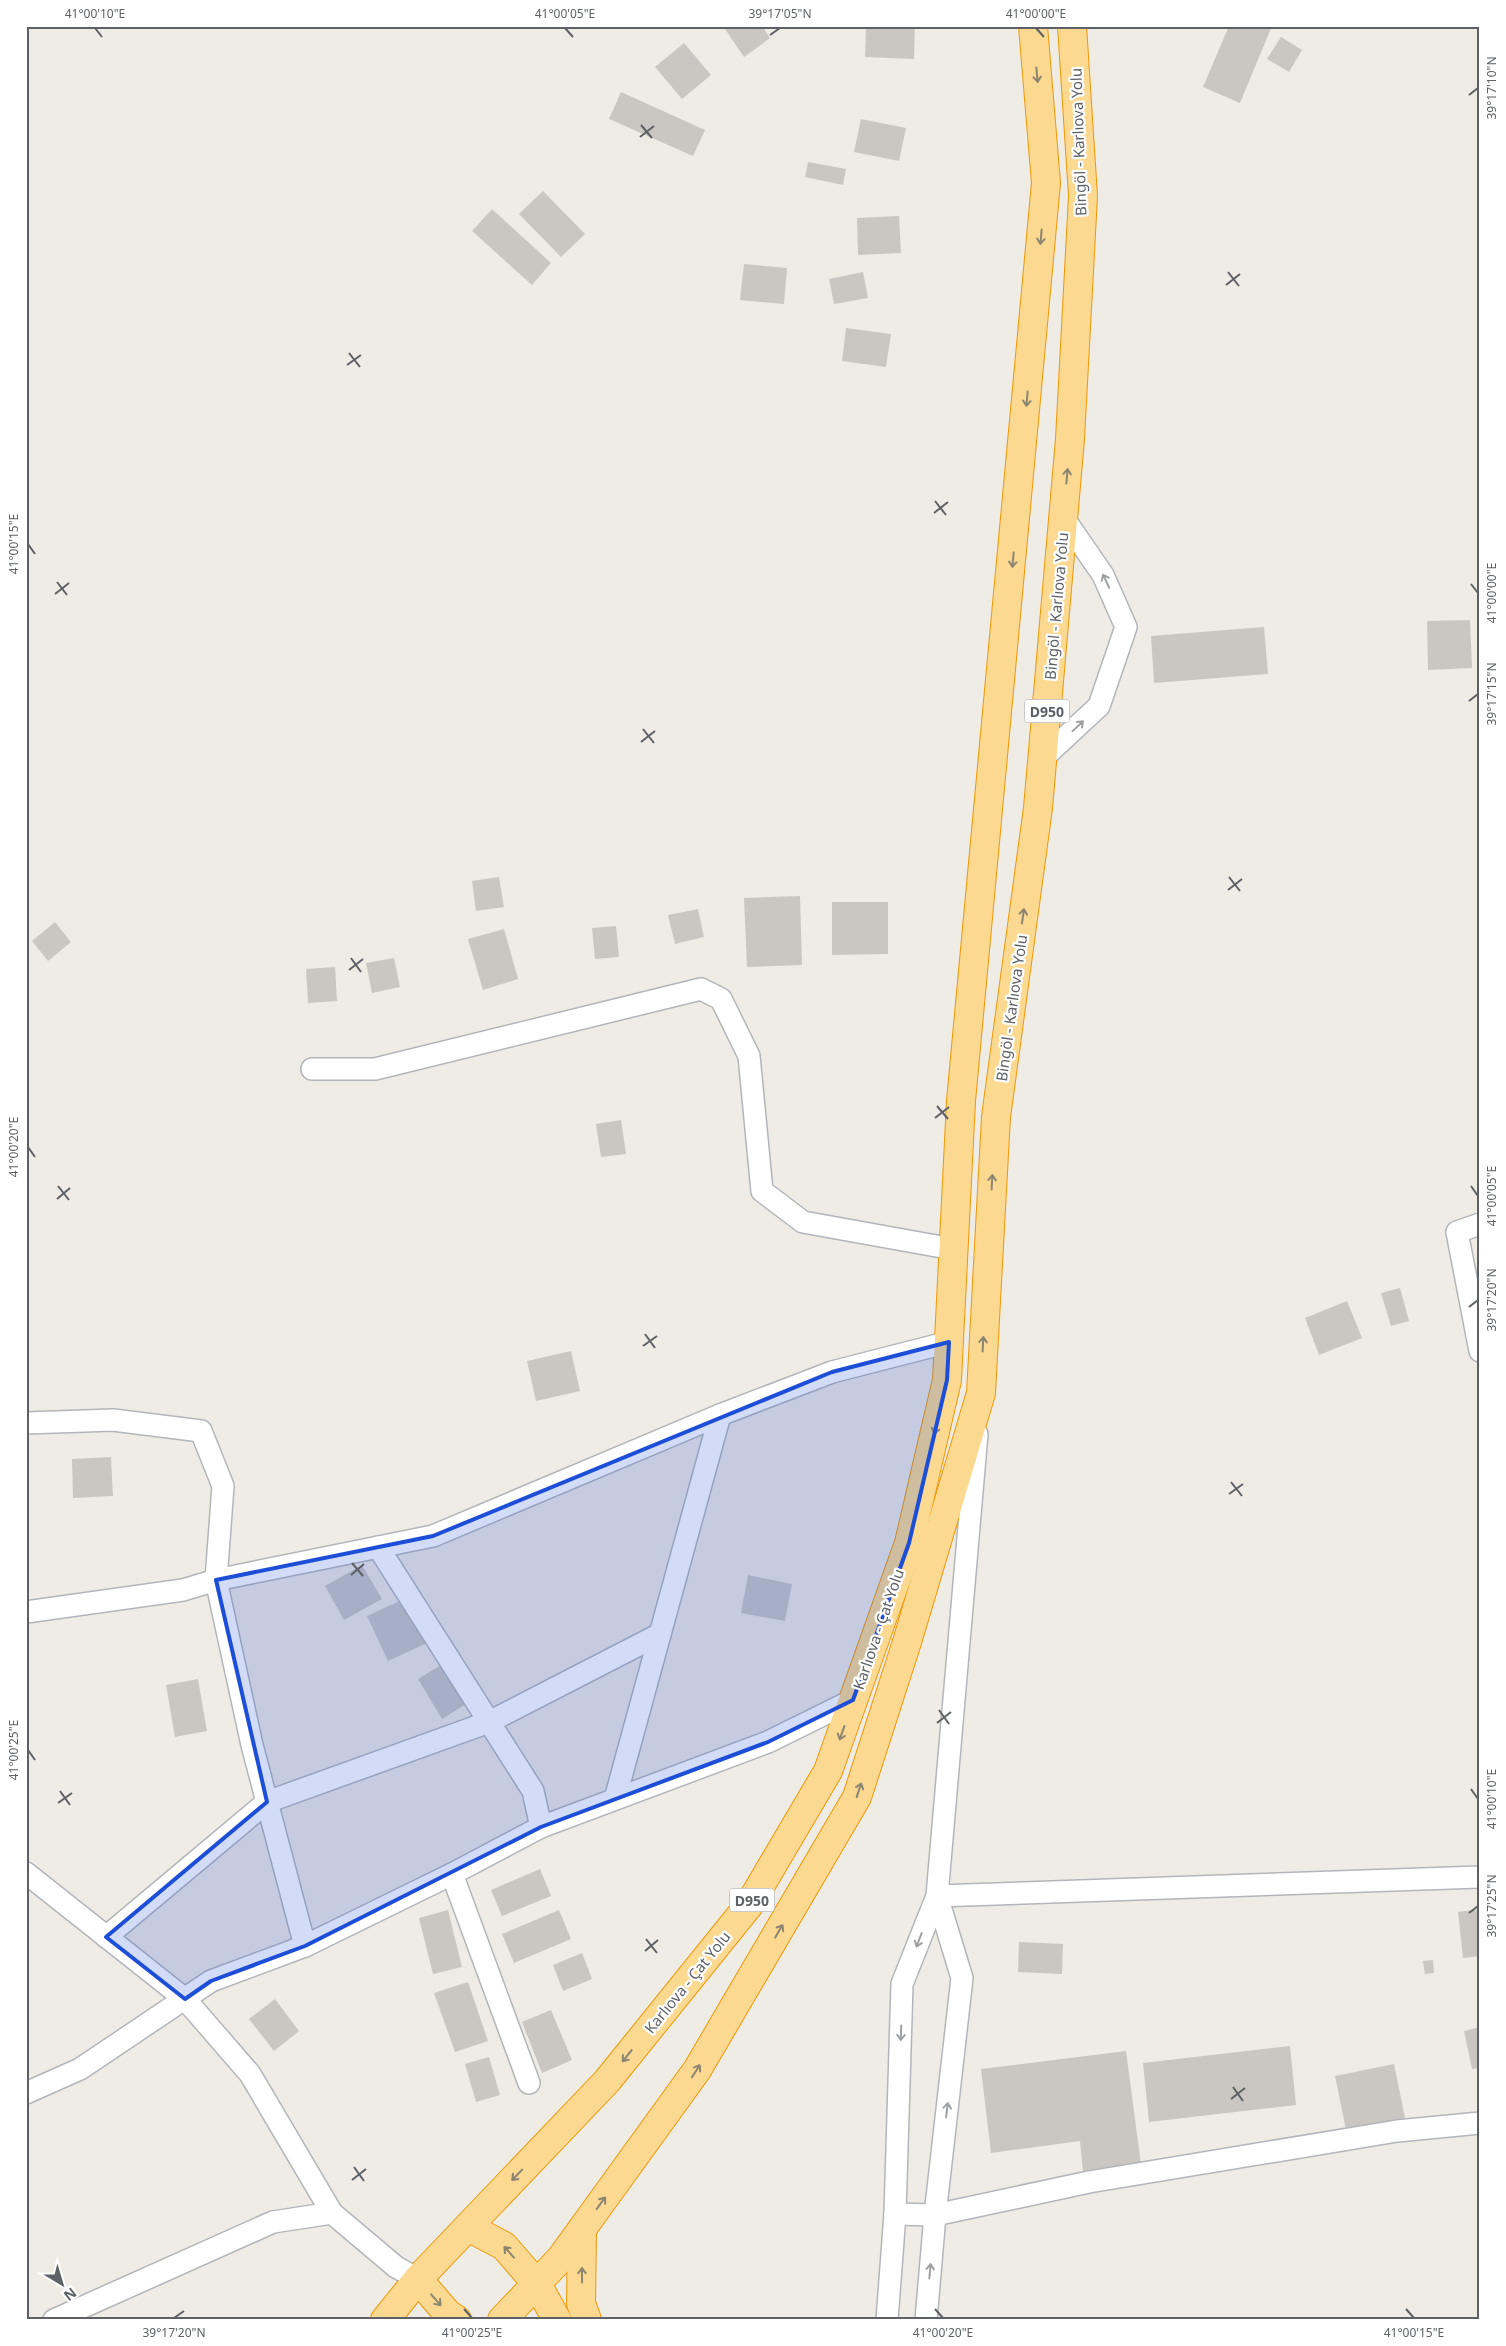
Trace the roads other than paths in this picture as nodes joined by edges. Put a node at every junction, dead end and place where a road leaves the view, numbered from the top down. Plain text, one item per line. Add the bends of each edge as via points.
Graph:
1 (1033, 26) edge
2 (1072, 26) edge
3 (1063, 517) junction
4 (1042, 759) junction
5 (312, 1069) dead end
6 (1480, 1224) edge
7 (953, 1249) junction
8 (949, 1342) junction
9 (1480, 1351) edge
10 (981, 1393) junction
11 (720, 1415) junction
12 (26, 1423) edge
13 (378, 1547) junction
14 (216, 1580) junction
15 (26, 1612) edge
16 (660, 1634) junction
17 (853, 1700) junction
18 (489, 1722) junction
19 (615, 1799) junction
20 (267, 1802) junction
21 (541, 1827) junction
22 (26, 1873) edge
23 (452, 1874) junction
24 (1480, 1877) edge
25 (936, 1896) junction
26 (106, 1937) junction
27 (304, 1946) junction
28 (185, 1999) junction
29 (529, 2083) dead end
30 (26, 2093) edge
31 (1480, 2123) edge
32 (332, 2213) junction
33 (895, 2214) junction
34 (935, 2215) junction
35 (468, 2227) junction
36 (582, 2230) junction
37 (418, 2279) junction
38 (537, 2284) junction
39 (54, 2320) edge
40 (385, 2320) edge
41 (457, 2320) edge
42 (502, 2320) edge
43 (556, 2320) edge
44 (587, 2320) edge
45 (888, 2320) edge
46 (926, 2320) edge

1 -> 7 highway, D950 via 1046,183 962,1101
3 -> 2 highway, Bingöl - Karlıova Yolu / D950 via 1071,429 1083,196
3 - 4 highway, Bingöl - Karlıova Yolu / D950
4 -> 3 street via 1099,706 1126,627 1103,575
10 -> 4 highway, Bingöl - Karlıova Yolu / D950 via 996,1117
5 - 7 street via 375,1069 701,989 721,999 749,1056 762,1191 803,1222
6 - 9 street via 1457,1232
7 - 8 highway, D950
8 - 11 street via 832,1372
8 -> 17 highway, Karlıova - Çat Yolu / D950 via 946,1380 909,1543
10 - 25 street
36 -> 10 highway, Karlıova - Çat Yolu / D950 via 697,2070 857,1797
11 - 13 street via 433,1536
11 - 16 street
12 - 14 street via 113,1420 201,1431 222,1486
13 - 14 street
13 - 18 street
14 - 15 street via 183,1590
14 - 20 street
16 - 18 street
16 - 19 street
17 - 19 street via 768,1742
17 -> 35 highway, Karlıova - Çat Yolu / D950 via 828,1771 749,1905 607,2081
18 - 20 street
18 - 21 street via 533,1791
19 - 21 street
20 - 26 street
20 - 27 street
21 - 23 street
22 - 26 street
23 - 27 street
23 - 29 street
24 - 25 street
25 -> 33 street via 902,1984
34 -> 25 street via 962,1978
26 - 28 street
27 - 28 street via 211,1981
28 - 30 street via 80,2069
28 - 32 street via 250,2074
31 - 34 street via 1397,2131 1108,2179
32 - 37 street via 396,2267
32 - 39 street via 273,2222
33 - 34 street
33 - 45 street
46 -> 34 street
35 - 37 highway, Karlıova - Çat Yolu / D950
38 -> 35 highway via 504,2246
36 - 38 highway, Karlıova - Çat Yolu / D950 via 562,2258
44 -> 36 highway via 581,2303
37 - 40 highway, Karlıova - Çat Yolu / D950
37 -> 41 highway
38 - 42 highway, Karlıova - Çat Yolu / D950
38 - 43 highway

